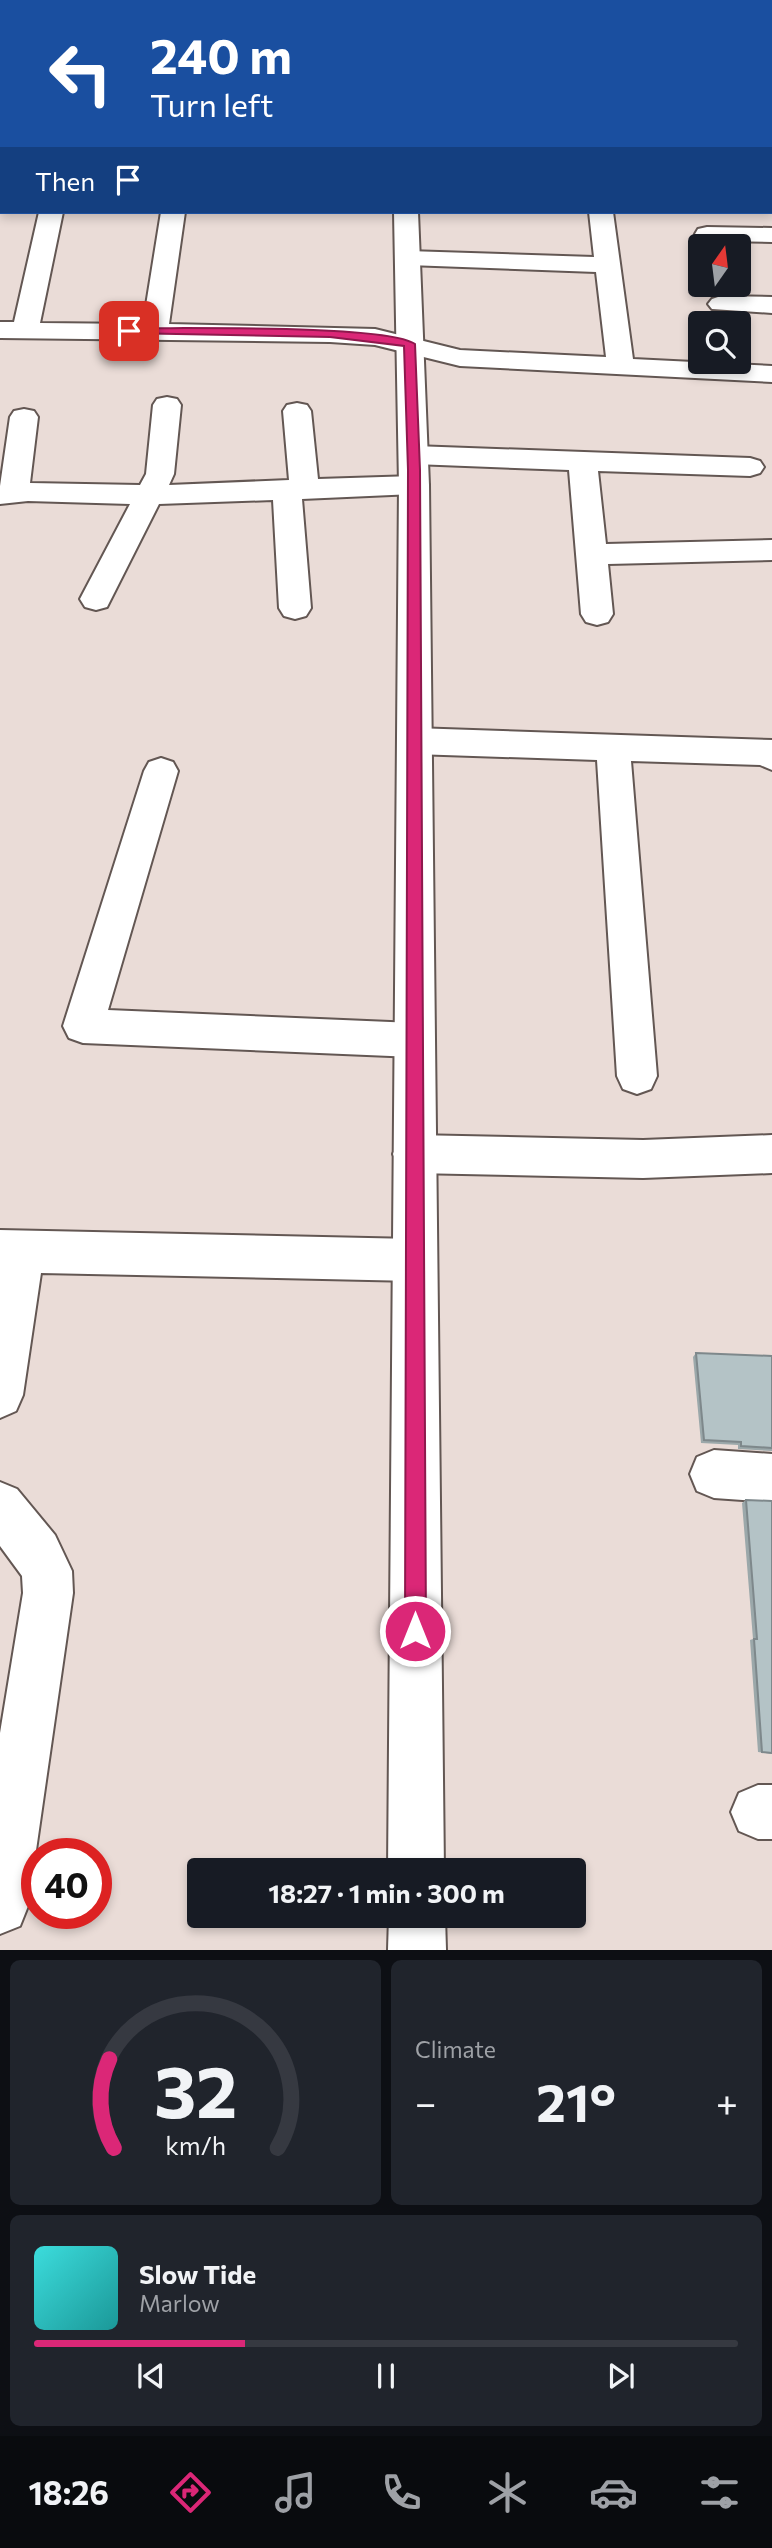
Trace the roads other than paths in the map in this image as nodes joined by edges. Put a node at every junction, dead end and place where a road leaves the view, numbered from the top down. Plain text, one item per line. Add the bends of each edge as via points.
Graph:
1 (50, 214) edge
2 (173, 214) edge
3 (406, 214) edge
4 (601, 214) edge
5 (708, 231) edge
6 (772, 235) edge
7 (408, 258) junction
8 (606, 265) junction
9 (721, 304) edge
10 (772, 305) edge
11 (12, 331) edge
12 (155, 331) junction
13 (409, 344) junction
14 (620, 365) junction
15 (688, 366) edge
16 (751, 370) edge
17 (772, 374) edge
18 (167, 405) dead end
19 (297, 411) dead end
20 (24, 417) dead end
21 (583, 461) junction
22 (750, 467) dead end
23 (414, 470) junction
24 (295, 489) junction
25 (7, 494) edge
26 (150, 495) junction
27 (772, 550) edge
28 (591, 554) junction
29 (96, 599) dead end
30 (295, 608) dead end
31 (597, 614) dead end
32 (414, 741) junction
33 (613, 748) junction
34 (772, 755) edge
35 (160, 771) dead end
36 (414, 1040) junction
37 (637, 1076) dead end
38 (414, 1154) junction
39 (772, 1154) edge
40 (11, 1252) edge
41 (414, 1260) junction
42 (0, 1395) edge
43 (714, 1474) dead end
44 (772, 1478) edge
45 (0, 1506) edge
46 (416, 1858) edge
47 (0, 1906) edge
48 (417, 1928) edge
49 (417, 1950) edge

1 - 11 street
2 - 12 street
3 - 7 street
4 - 8 street
5 - 6 street
7 - 8 street
7 - 13 street
8 - 14 street
9 - 10 street
11 - 12 street
12 - 13 street via 330,334
13 - 14 street via 460,358
13 - 23 street
14 - 15 street
16 - 17 street
18 - 26 street via 160,474
19 - 24 street
20 - 25 street
21 - 22 street
21 - 23 street
21 - 28 street
23 - 24 street
23 - 32 street
24 - 26 street
24 - 30 street
25 - 26 street
26 - 29 street
27 - 28 street
28 - 31 street
32 - 33 street
32 - 36 street
33 - 34 street
33 - 37 street
35 - 36 street via 83,1026
36 - 38 street
38 - 39 street via 642,1159
38 - 41 street
40 - 41 street
40 - 42 street
41 - 46 street
43 - 44 street
45 - 47 street via 47,1571 48,1593
48 - 49 street

